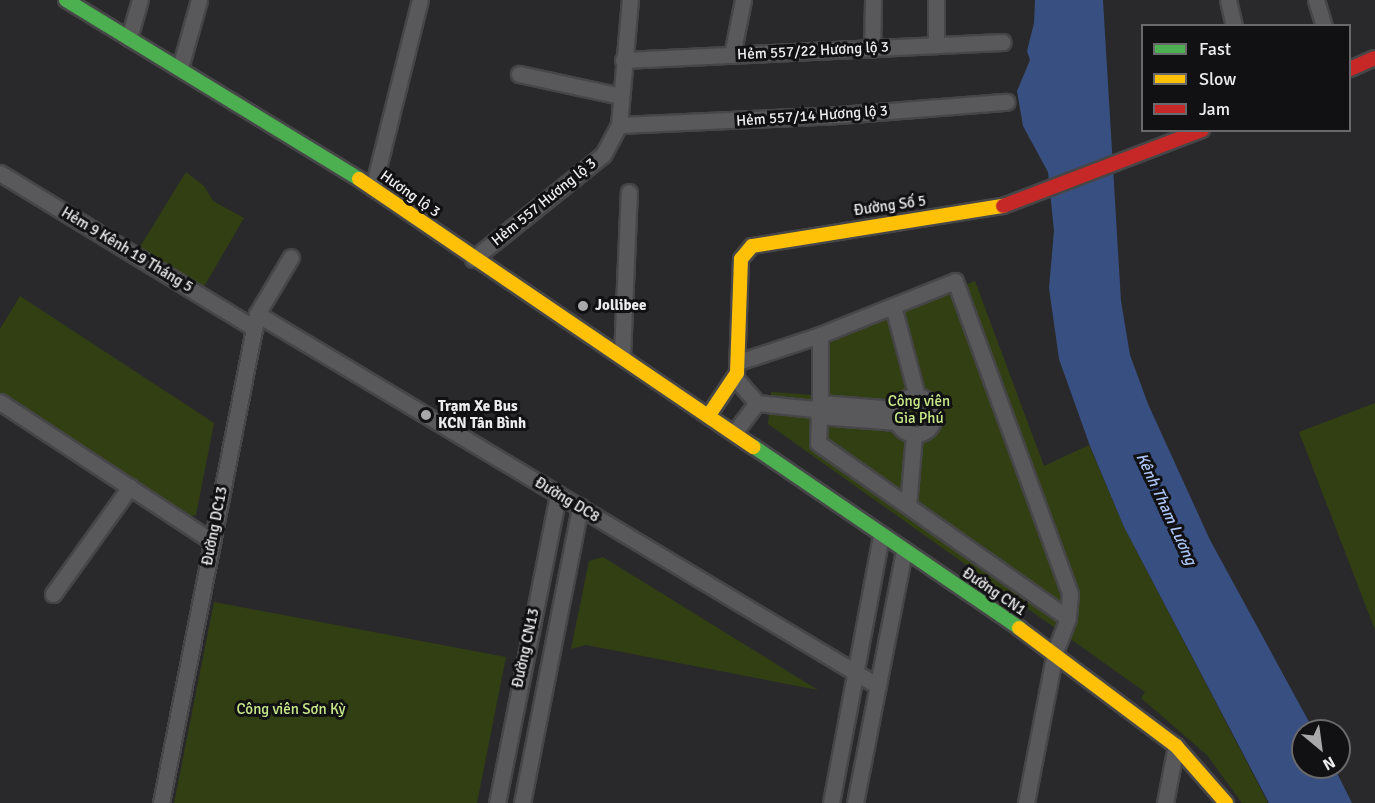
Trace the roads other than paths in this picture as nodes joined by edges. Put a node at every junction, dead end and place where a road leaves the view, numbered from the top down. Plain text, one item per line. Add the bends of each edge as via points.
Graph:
1 (66, 0) edge
2 (140, 0) edge
3 (199, 0) edge
4 (420, 0) edge
5 (630, 0) edge
6 (743, 0) edge
7 (873, 0) edge
8 (936, 0) edge
9 (1228, 0) edge
10 (1316, 0) edge
11 (1234, 24) edge
12 (1323, 24) edge
13 (129, 38) junction
14 (1003, 42) dead end
15 (936, 45) junction
16 (872, 49) junction
17 (732, 55) junction
18 (1375, 58) edge
19 (623, 60) junction
20 (180, 68) junction
21 (1351, 69) edge
22 (519, 74) dead end
23 (621, 96) junction
24 (1006, 102) dead end
25 (619, 125) junction
26 (1197, 132) edge
27 (0, 173) edge
28 (373, 188) junction
29 (629, 192) dead end
30 (291, 257) dead end
31 (473, 259) junction
32 (893, 306) junction
33 (255, 321) junction
34 (820, 335) junction
35 (622, 356) junction
36 (738, 362) junction
37 (735, 378) junction
38 (917, 396) junction
39 (0, 402) edge
40 (758, 403) junction
41 (817, 409) junction
42 (708, 415) junction
43 (897, 415) junction
44 (730, 430) junction
45 (914, 434) junction
46 (130, 487) junction
47 (558, 494) junction
48 (908, 506) junction
49 (580, 507) junction
50 (881, 536) junction
51 (212, 541) junction
52 (904, 552) junction
53 (53, 594) dead end
54 (1068, 618) junction
55 (1055, 652) junction
56 (856, 672) junction
57 (878, 686) junction
58 (1176, 746) junction
59 (160, 803) edge
60 (497, 803) edge
61 (522, 803) edge
62 (831, 803) edge
63 (855, 803) edge
64 (1026, 803) edge
65 (1165, 803) edge
66 (1226, 803) edge

1 - 13 street, Hương lộ 3
2 - 13 street
3 - 20 street
4 - 28 street
5 - 19 street, Hẻm 557 Hương lộ 3
6 - 17 street
7 - 16 street
8 - 15 street
9 - 11 street
10 - 12 street
13 - 20 street, Hương lộ 3
14 - 15 street, Hẻm 557/22 Hương lộ 3
15 - 16 street, Hẻm 557/22 Hương lộ 3
16 - 17 street, Hẻm 557/22 Hương lộ 3
17 - 19 street, Hẻm 557/22 Hương lộ 3
18 - 21 street
19 - 23 street, Hẻm 557 Hương lộ 3
20 - 28 street, Hương lộ 3
22 - 23 street
23 - 25 street, Hẻm 557 Hương lộ 3
24 - 25 street, Hẻm 557/14 Hương lộ 3 via 839,115
25 - 31 street, Hẻm 557 Hương lộ 3 via 603,155
26 - 36 street, Đường Số 5 via 1015,204 756,244 741,259
27 - 33 street, Hẻm 9 Kênh 19 Tháng 5
28 - 31 street, Hương lộ 3
29 - 35 street
30 - 33 street, Đường DC13
31 - 35 street, Hương lộ 3
32 - 34 street
32 - 38 street
32 - 54 street via 955,281 1067,581
33 - 47 street, Đường DC8
33 - 51 street, Đường DC13
34 - 36 street
34 - 41 street
35 - 42 street, Hương lộ 3
36 - 37 street, Đường Số 5
37 - 40 street
37 - 42 street, Đường Số 5
38 - 43 street via 906,399
38 - 45 street via 928,401 934,415 928,429
39 - 46 street
40 - 41 street
40 - 44 street
41 - 43 street
41 - 48 street via 818,443
42 - 44 street, Hương lộ 3
43 - 45 street
44 - 50 street, Đường CN1
45 - 48 street
46 - 51 street
46 - 53 street
47 - 49 street, Đường DC8
47 - 60 street, Đường CN13
48 - 54 street
49 - 56 street, Đường DC8
49 - 61 street, Đường CN13
50 - 52 street, Đường CN1
50 - 56 street
51 - 59 street, Đường DC13
52 - 55 street, Đường CN1
52 - 57 street
54 - 55 street
55 - 58 street, Đường CN1
55 - 64 street
56 - 57 street, Đường DC8
56 - 62 street
57 - 63 street
58 - 65 street
58 - 66 street, Đường CN1

